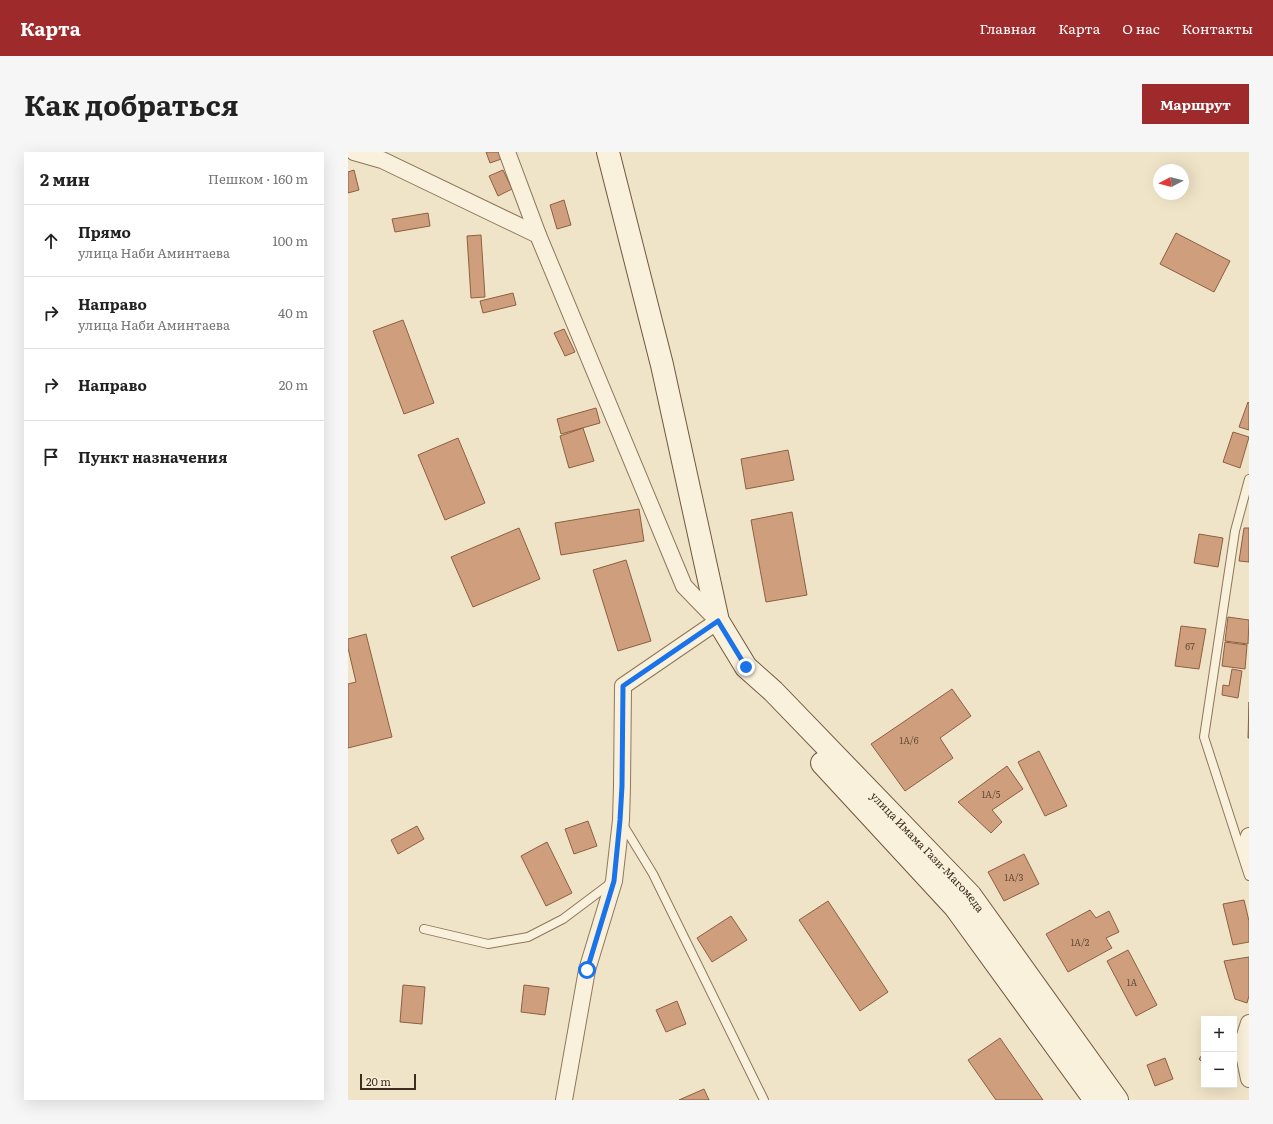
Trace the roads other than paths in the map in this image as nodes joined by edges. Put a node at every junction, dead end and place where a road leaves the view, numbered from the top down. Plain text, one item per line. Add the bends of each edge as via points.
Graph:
1 (354, 152) edge
2 (507, 152) edge
3 (608, 152) edge
4 (538, 235) junction
5 (1249, 479) edge
6 (718, 621) junction
7 (746, 667) junction
8 (620, 820) junction
9 (1249, 836) edge
10 (1249, 862) edge
11 (1249, 876) edge
12 (614, 881) junction
13 (424, 929) dead end
14 (1249, 1023) edge
15 (1249, 1079) edge
16 (564, 1100) edge
17 (764, 1100) edge
18 (1095, 1100) edge
19 (1117, 1100) edge

1 - 4 street via 382,160
2 - 4 street
3 - 6 main road, улица Имама Гази-Магомеда via 662,365
4 - 6 street via 684,586
5 - 11 lane via 1235,531 1204,737
6 - 7 main road, улица Имама Гази-Магомеда
6 - 8 street via 623,686
7 - 18 main road via 766,704 955,907
7 - 19 main road, улица Имама Гази-Магомеда via 773,691 970,895
8 - 12 street
8 - 17 lane via 654,874
9 - 10 street via 1246,844
12 - 13 lane via 563,919 528,937 488,944
12 - 16 street via 587,970
14 - 15 street via 1242,1045

